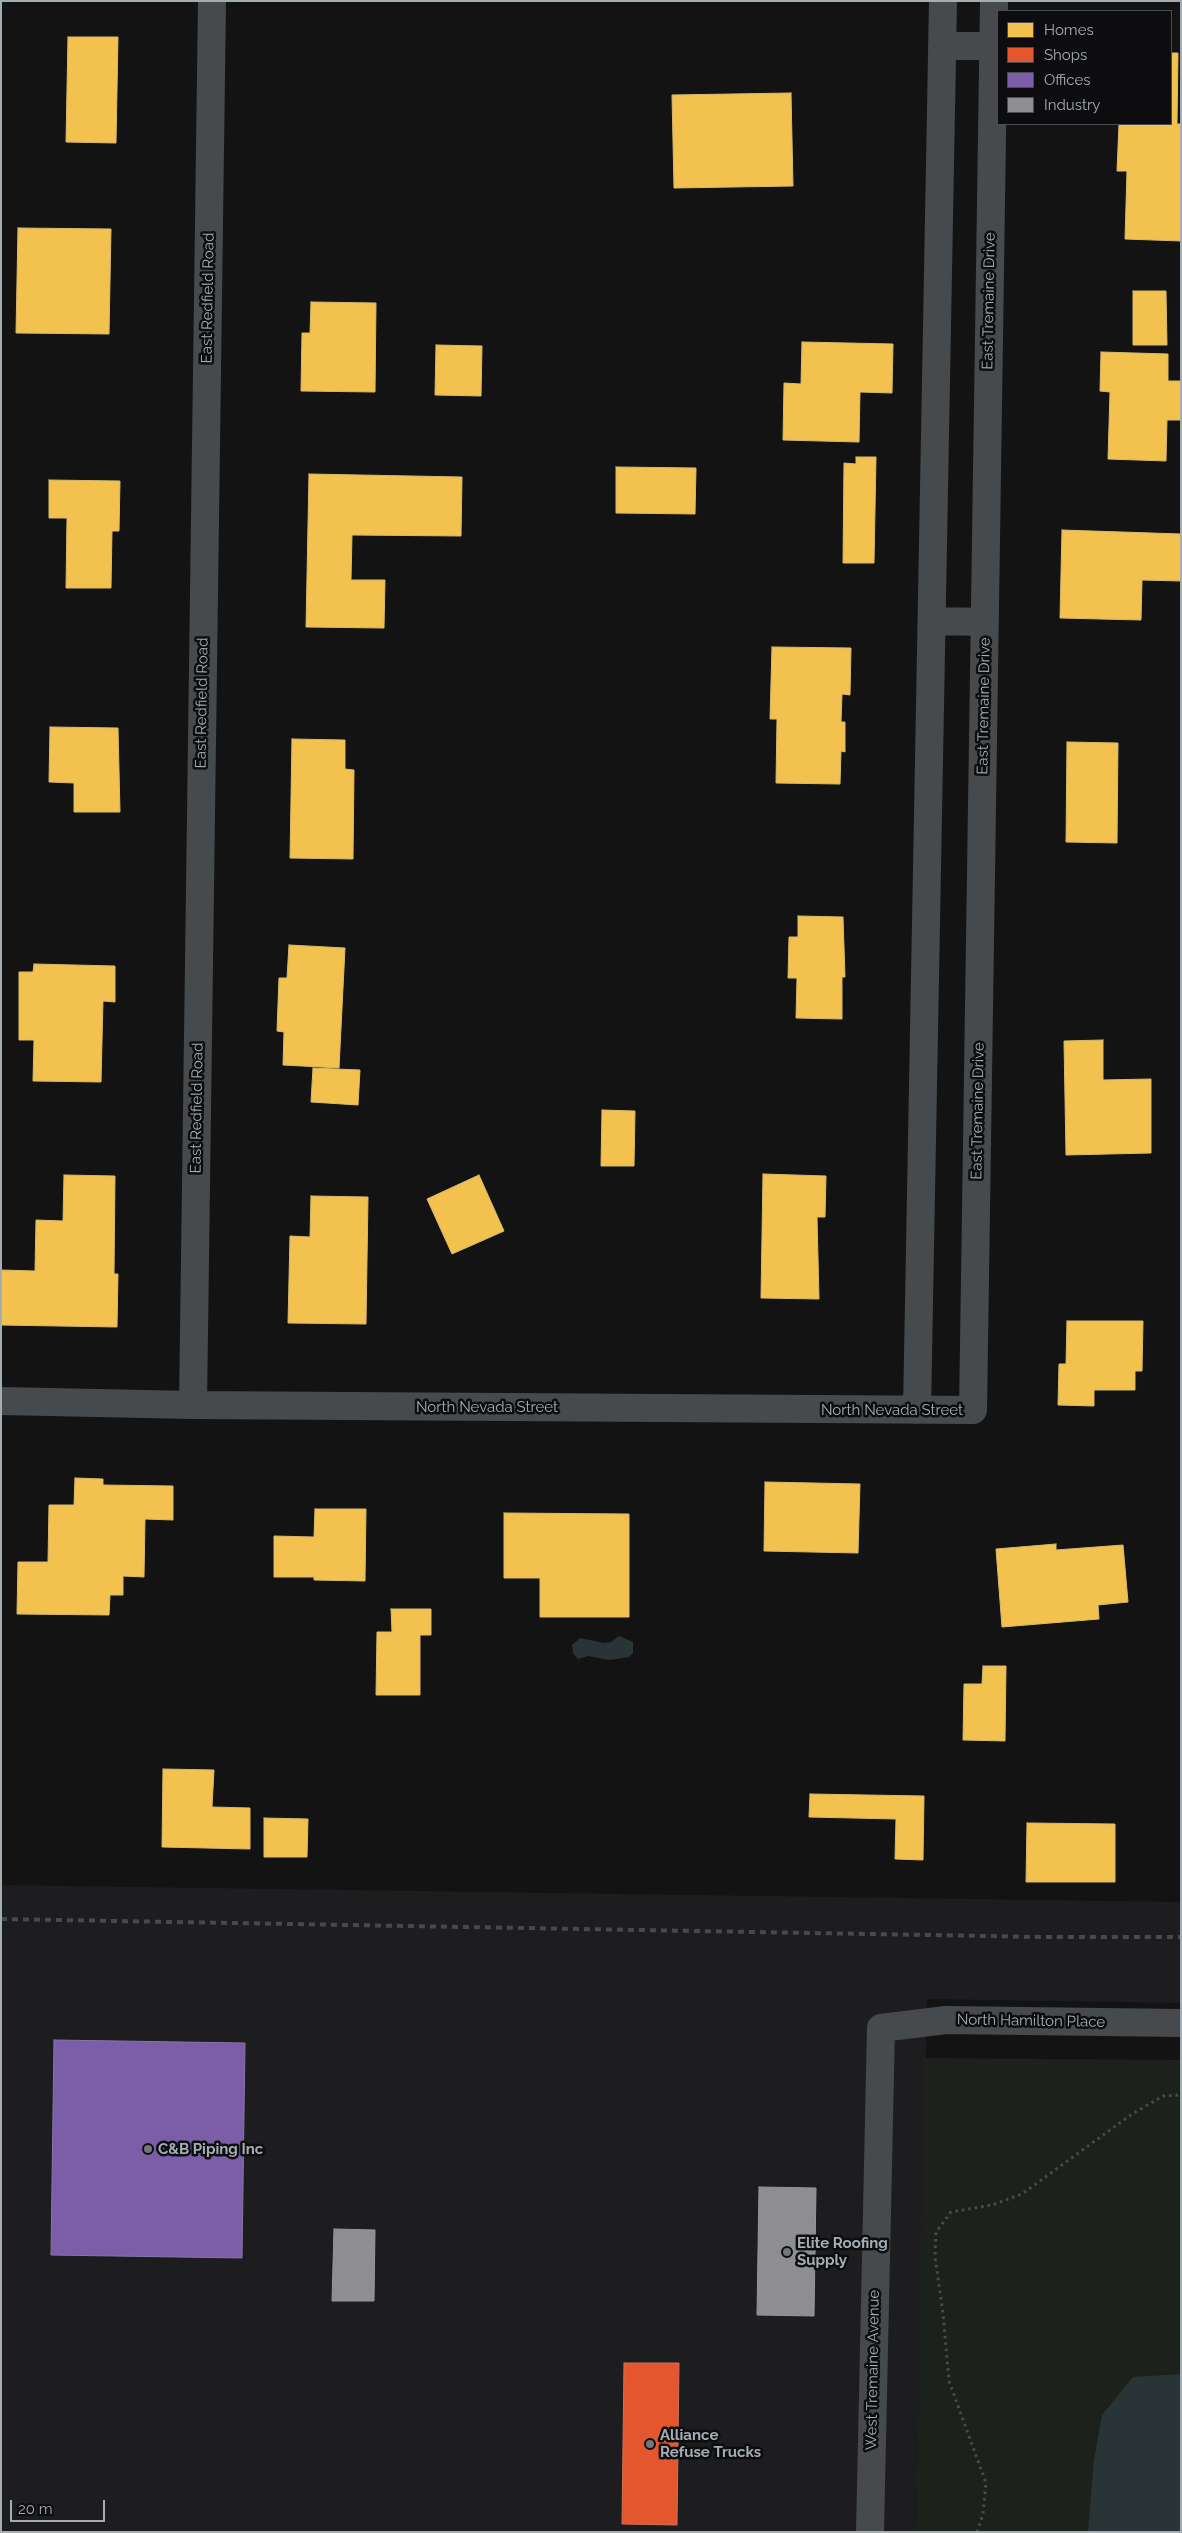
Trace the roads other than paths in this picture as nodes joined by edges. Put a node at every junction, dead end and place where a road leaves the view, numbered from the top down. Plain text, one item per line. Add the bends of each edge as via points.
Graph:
1 (212, 1) edge
2 (943, 1) edge
3 (994, 1) edge
4 (942, 46) junction
5 (993, 46) junction
6 (932, 621) junction
7 (985, 622) junction
8 (1, 1401) edge
9 (192, 1405) junction
10 (918, 1410) junction
11 (973, 1410) joint
12 (1181, 2023) edge
13 (881, 2028) joint
14 (870, 2532) edge

1 - 9 street, East Redfield Road
2 - 4 street
3 - 5 street, East Tremaine Drive
4 - 5 street
4 - 6 street
5 - 7 street, East Tremaine Drive
6 - 7 street
6 - 10 street
7 - 11 street, East Tremaine Drive
8 - 9 street, North Nevada Street
9 - 10 street, North Nevada Street
10 - 11 street, North Nevada Street
12 - 13 street, North Hamilton Place via 946,2020
13 - 14 street, West Tremaine Avenue

